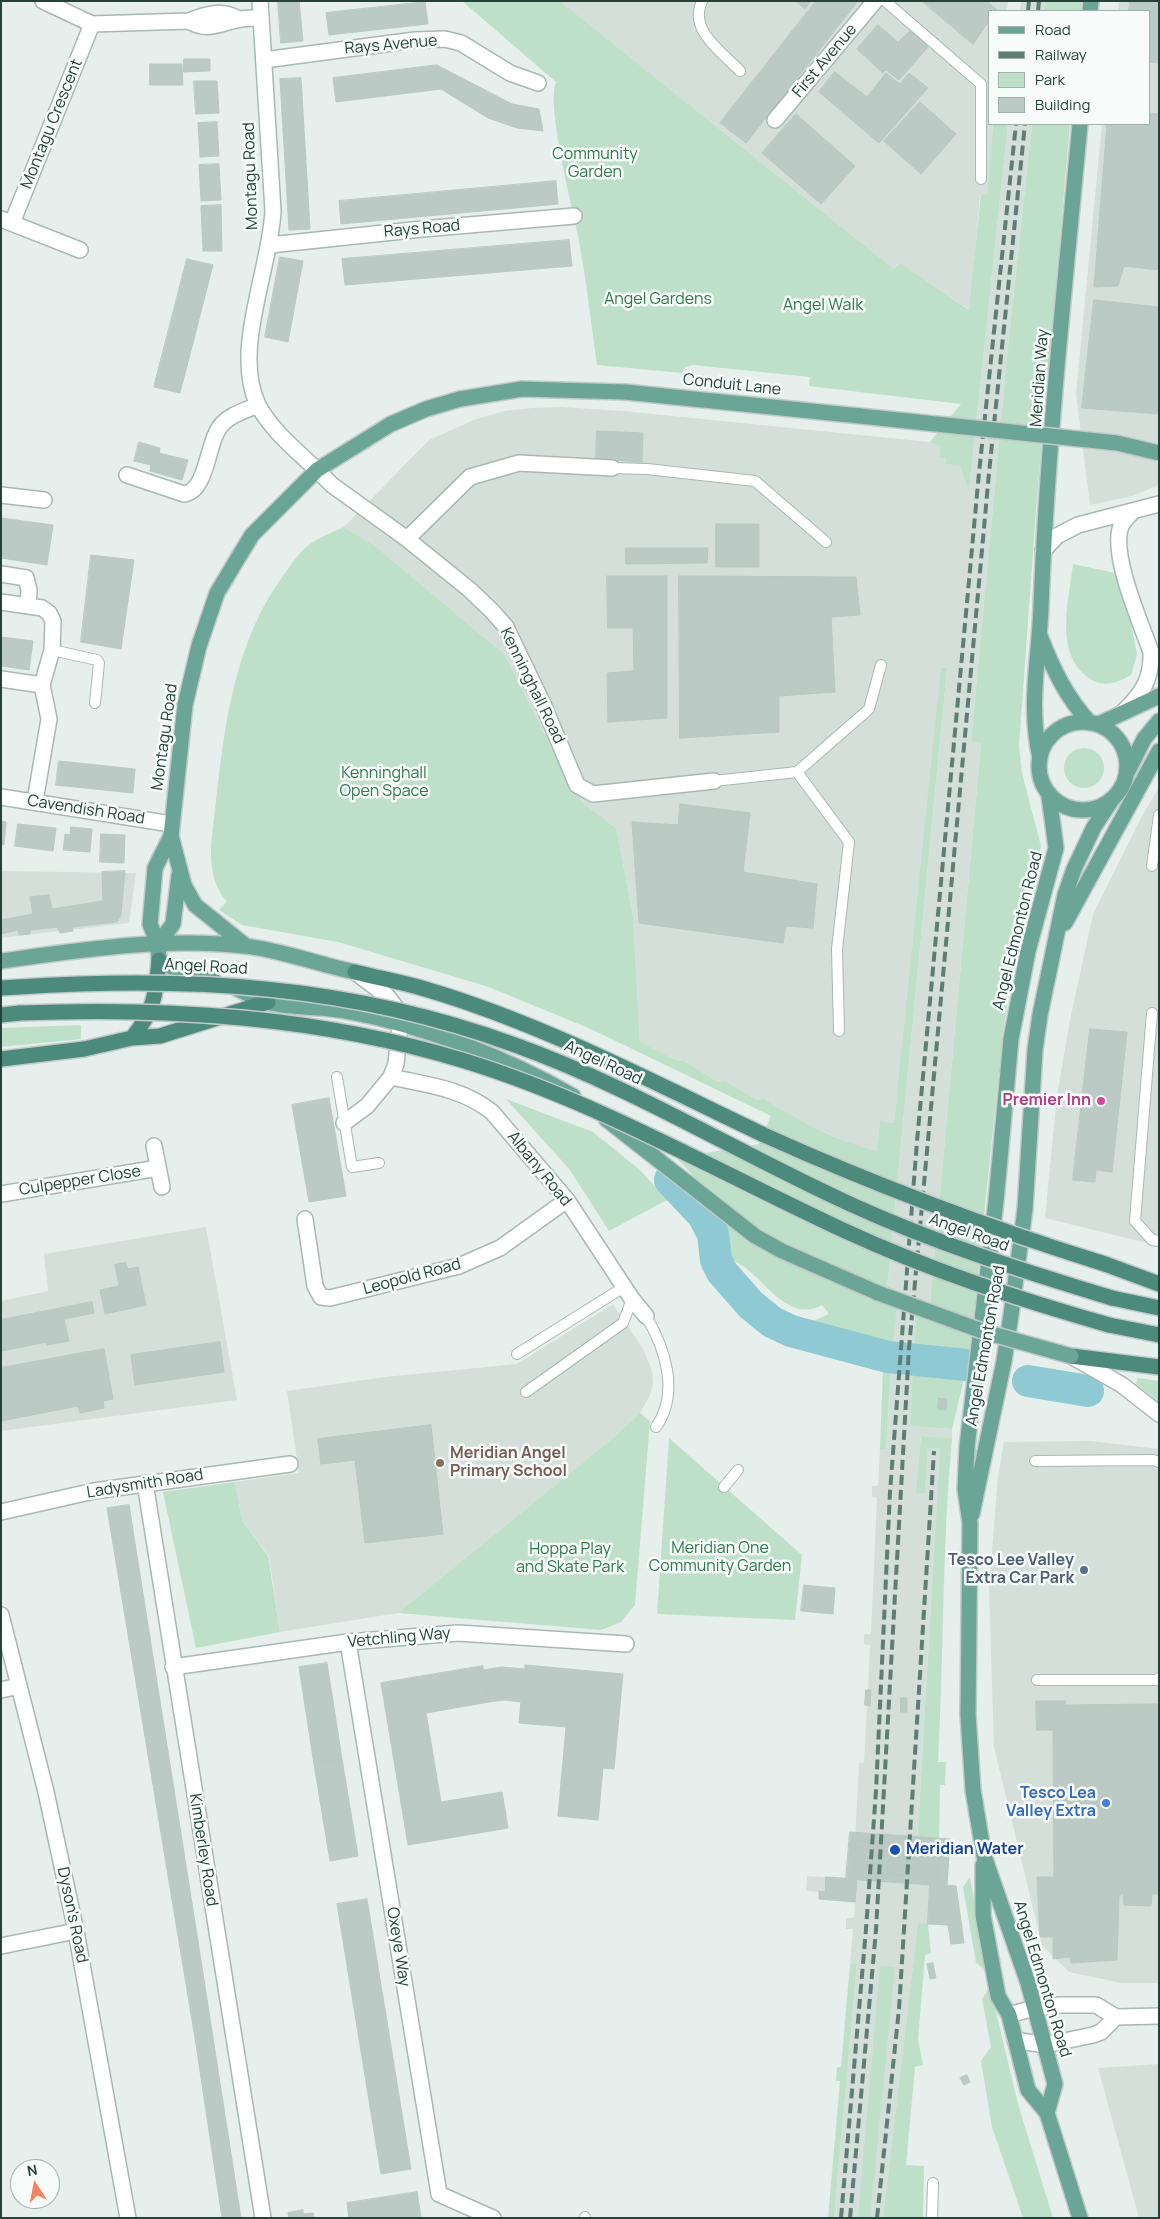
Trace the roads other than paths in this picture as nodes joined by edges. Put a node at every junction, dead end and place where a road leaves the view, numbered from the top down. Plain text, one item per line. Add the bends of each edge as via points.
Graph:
1 (43, 1) edge
2 (260, 1) edge
3 (702, 1) edge
4 (875, 1) edge
5 (885, 1) edge
6 (261, 18) junction
7 (92, 24) junction
8 (264, 60) junction
9 (740, 71) dead end
10 (538, 83) dead end
11 (775, 120) dead end
12 (1080, 125) edge
13 (981, 179) dead end
14 (574, 216) dead end
15 (7, 221) edge
16 (270, 245) junction
17 (80, 250) dead end
18 (258, 405) junction
19 (1159, 453) edge
20 (612, 468) joint
21 (317, 470) junction
22 (127, 475) dead end
23 (1, 495) edge
24 (44, 500) dead end
25 (1159, 504) edge
26 (1133, 510) junction
27 (406, 539) junction
28 (826, 542) dead end
29 (1043, 551) junction
30 (1, 574) edge
31 (1, 602) edge
32 (28, 606) junction
33 (1040, 636) junction
34 (52, 650) junction
35 (881, 665) dead end
36 (1, 679) edge
37 (42, 685) junction
38 (1159, 696) edge
39 (95, 703) dead end
40 (1118, 716) junction
41 (1159, 721) edge
42 (1095, 724) junction
43 (1159, 751) edge
44 (1040, 758) junction
45 (797, 772) junction
46 (1126, 776) junction
47 (714, 781) joint
48 (1049, 796) junction
49 (1, 797) edge
50 (1113, 798) junction
51 (35, 802) junction
52 (1159, 815) edge
53 (171, 830) junction
54 (1152, 866) dead end
55 (180, 869) junction
56 (1059, 934) junction
57 (158, 944) junction
58 (246, 946) junction
59 (1, 960) edge
60 (159, 960) junction
61 (355, 972) junction
62 (1, 988) edge
63 (268, 1002) junction
64 (1152, 1013) dead end
65 (1, 1015) edge
66 (400, 1024) junction
67 (839, 1031) dead end
68 (132, 1038) junction
69 (1, 1059) edge
70 (391, 1076) junction
71 (337, 1078) dead end
72 (344, 1123) junction
73 (154, 1146) dead end
74 (378, 1163) dead end
75 (158, 1168) junction
76 (162, 1187) dead end
77 (1, 1194) edge
78 (567, 1200) junction
79 (305, 1219) dead end
80 (1159, 1241) edge
81 (1159, 1284) edge
82 (628, 1293) junction
83 (1159, 1308) edge
84 (646, 1316) joint
85 (1159, 1335) edge
86 (517, 1354) dead end
87 (1071, 1356) joint
88 (1096, 1365) junction
89 (1159, 1368) edge
90 (526, 1392) dead end
91 (1159, 1414) edge
92 (656, 1427) dead end
93 (1035, 1461) dead end
94 (1159, 1462) edge
95 (290, 1464) dead end
96 (738, 1470) dead end
97 (145, 1483) junction
98 (724, 1487) dead end
99 (1, 1512) edge
100 (970, 1523) junction
101 (1, 1615) edge
102 (348, 1642) junction
103 (626, 1644) dead end
104 (173, 1667) junction
105 (1159, 1678) edge
106 (1037, 1680) dead end
107 (19, 1686) junction
108 (1, 1690) edge
109 (984, 1856) junction
110 (76, 1931) junction
111 (1, 1946) edge
112 (1034, 2008) junction
113 (1009, 2015) junction
114 (1159, 2016) edge
115 (1116, 2017) junction
116 (1015, 2040) junction
117 (1045, 2045) junction
118 (1047, 2113) junction
119 (933, 2183) dead end
120 (128, 2218) edge
121 (263, 2218) edge
122 (493, 2218) edge
123 (932, 2218) edge
124 (1080, 2218) edge

1 - 7 street
2 - 6 street, Montagu Road
3 - 9 lane via 698,20 703,33
4 - 11 street, First Avenue
5 - 13 lane via 982,84
6 - 7 street via 199,27 196,18
6 - 8 street, Montagu Road
7 - 15 street, Montagu Crescent
8 - 10 street, Rays Avenue via 414,40 445,40 461,43 510,73
8 - 16 street, Montagu Road via 273,211
12 - 29 main road, Meridian Way
14 - 16 street, Rays Road
15 - 17 street, Montagu Crescent
16 - 18 street, Montagu Road via 248,357 249,381
18 - 21 street, Montagu Road via 280,433
18 - 22 street via 233,415 219,428 212,440 200,482 190,494
19 - 21 main road, Conduit Lane, bridge via 1116,443 625,392 522,389 479,395 426,409 391,424
20 - 27 street via 519,464 470,477
20 - 28 lane via 755,480
21 - 27 street, Kenninghall Road via 332,485
21 - 53 main road, Montagu Road via 252,535 218,593 199,646 185,704
23 - 24 street
25 - 26 street
26 - 29 street via 1078,525 1057,536
26 - 40 street via 1122,526 1122,569 1151,652 1151,662 1149,680 1143,692
27 - 47 street, Kenninghall Road via 470,590 506,627 544,704 577,785 593,794
29 - 33 main road, Meridian Way
30 - 32 street via 26,578
31 - 32 street
32 - 34 street via 42,608 49,613
33 - 42 main road, Meridian Way via 1056,675 1076,707
33 - 44 main road, Meridian Way via 1034,687 1034,733
34 - 37 street
34 - 39 lane via 97,660
35 - 45 lane via 869,709
36 - 37 street
37 - 51 street via 49,719
38 - 40 main road
40 - 42 main road
41 - 46 main road via 1144,739
42 - 44 main road via 1076,722 1058,730 1044,745
42 - 46 main road via 1111,732 1121,744 1127,760
43 - 56 main road
44 - 48 main road via 1039,772
45 - 47 lane
45 - 67 lane via 850,842 838,949
46 - 50 main road
48 - 50 main road via 1075,810 1089,810
48 - 100 main road, Angel Edmonton Road via 1056,848 1028,951 1012,1032 967,1447 965,1489
49 - 51 street, Cavendish Road
50 - 56 main road, Angel Edmonton Road via 1094,827 1074,869
51 - 53 street, Cavendish Road
52 - 54 lane
53 - 55 main road, Montagu Road
53 - 57 main road, Montagu Road via 155,868 150,924
55 - 57 main road, Montagu Road via 173,924
55 - 58 main road via 184,886 195,906
56 - 100 main road, Angel Edmonton Road via 1035,1050 1025,1209 1004,1361
57 - 58 main road via 194,942
57 - 59 main road
57 - 60 main road
58 - 61 main road
60 - 63 main road via 177,970 228,985
60 - 68 highway via 151,1010
61 - 66 street via 387,996 397,1009
61 - 81 highway, bridge via 425,989 514,1022 575,1046 851,1174
62 - 83 highway, Angel Road, bridge via 145,982 246,985 368,1004 465,1028 574,1068 851,1204 959,1250 1112,1298
63 - 66 main road via 350,1011
63 - 68 highway via 180,1031
64 - 80 lane via 1135,1221 1152,1240
65 - 85 highway, bridge via 122,1011 267,1020 407,1045 465,1061 614,1118 905,1257 1015,1298 1109,1325
66 - 70 street via 396,1064
66 - 87 main road, bridge via 538,1076 589,1105 726,1216 782,1251 896,1300 984,1332
68 - 69 highway via 84,1050
70 - 72 street via 367,1106
70 - 78 street, Albany Road via 463,1094 478,1101 498,1119
71 - 72 lane
72 - 74 lane via 352,1167
73 - 75 street, Culpepper Close
75 - 76 street, Culpepper Close
75 - 77 street, Culpepper Close
78 - 79 street, Leopold Road via 500,1248 459,1266 330,1298 321,1297 315,1286
78 - 82 street, Albany Road
82 - 84 street, Albany Road
82 - 86 lane
82 - 90 lane via 624,1323
84 - 92 lane via 664,1358 668,1384 667,1402
87 - 88 highway
88 - 89 highway
88 - 91 street
93 - 94 lane
95 - 97 street, Ladysmith Road
96 - 98 lane
97 - 99 street, Ladysmith Road via 94,1490
97 - 104 street, Kimberley Road
100 - 109 main road, Angel Edmonton Road via 968,1715 973,1790
101 - 107 street, Dyson's Road
102 - 103 street, Vetchling Way via 458,1633
102 - 104 street, Vetchling Way
102 - 122 street, Oxeye Way via 439,2194
104 - 121 street, Kimberley Road
105 - 106 lane
107 - 108 street
107 - 110 street, Dyson's Road
109 - 112 main road, Angel Edmonton Road
109 - 113 main road, Angel Edmonton Road via 982,1889 988,1942 998,1996
110 - 111 street
110 - 120 street, Dyson's Road
112 - 113 street
112 - 115 street via 1096,2006
112 - 117 main road, Angel Edmonton Road
113 - 116 main road, Angel Edmonton Road
114 - 115 street
115 - 117 street via 1101,2032
116 - 117 street
116 - 118 main road, Angel Edmonton Road via 1028,2090
117 - 118 main road, Angel Edmonton Road via 1055,2084
118 - 124 main road, Angel Edmonton Road
119 - 123 lane

